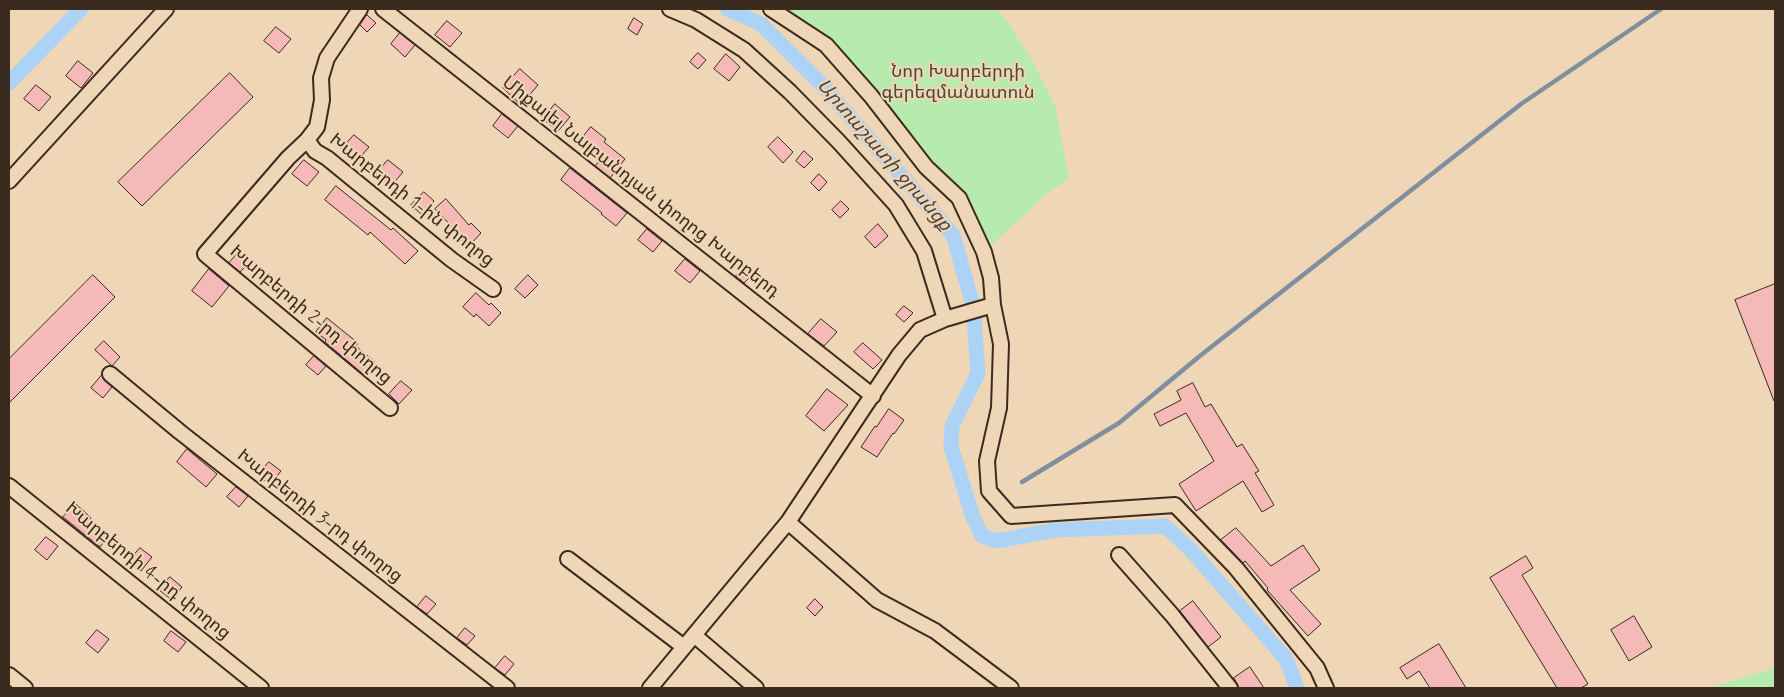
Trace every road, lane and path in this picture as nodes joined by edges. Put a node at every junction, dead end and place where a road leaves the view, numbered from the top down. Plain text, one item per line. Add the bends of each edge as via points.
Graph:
1 (166, 9) edge
2 (360, 9) edge
3 (383, 9) edge
4 (670, 9) edge
5 (771, 9) edge
6 (307, 140) junction
7 (9, 181) edge
8 (493, 289) dead end
9 (993, 304) junction
10 (945, 319) junction
11 (110, 374) dead end
12 (874, 396) junction
13 (390, 408) dead end
14 (9, 486) edge
15 (788, 522) junction
16 (1118, 555) dead end
17 (568, 559) dead end
18 (694, 635) junction
19 (684, 648) junction
20 (9, 675) edge
21 (25, 688) edge
22 (261, 688) edge
23 (507, 688) edge
24 (650, 688) edge
25 (756, 688) edge
26 (1011, 688) edge
27 (1230, 688) edge
28 (1326, 688) edge

1 - 7 street
2 - 6 street via 327,58 321,78 322,100 316,127
3 - 12 street, Միքայել Նալբանդյան փողոց Խարբերդ
4 - 10 street via 696,20 744,50 797,99 896,205 924,251
5 - 9 street via 826,45 926,167 959,198 984,252
6 - 8 street, Խարբերդի 1-ին փողոց via 315,152 327,158 452,260
6 - 13 street, Խարբերդի 2-րդ փողոց via 205,254
9 - 10 street
9 - 28 street via 1001,344 999,408 987,462 990,491 1011,516 1175,505 1236,568 1317,668
10 - 12 street via 920,330 899,355
11 - 23 street, Խարբերդի 3-րդ փողոց
12 - 15 street
14 - 22 street, Խարբերդի 4-րդ փողոց
15 - 18 street
15 - 26 street via 877,600 935,631
16 - 27 street via 1172,615
17 - 19 street
18 - 19 street
18 - 25 street
19 - 24 street
20 - 21 street

